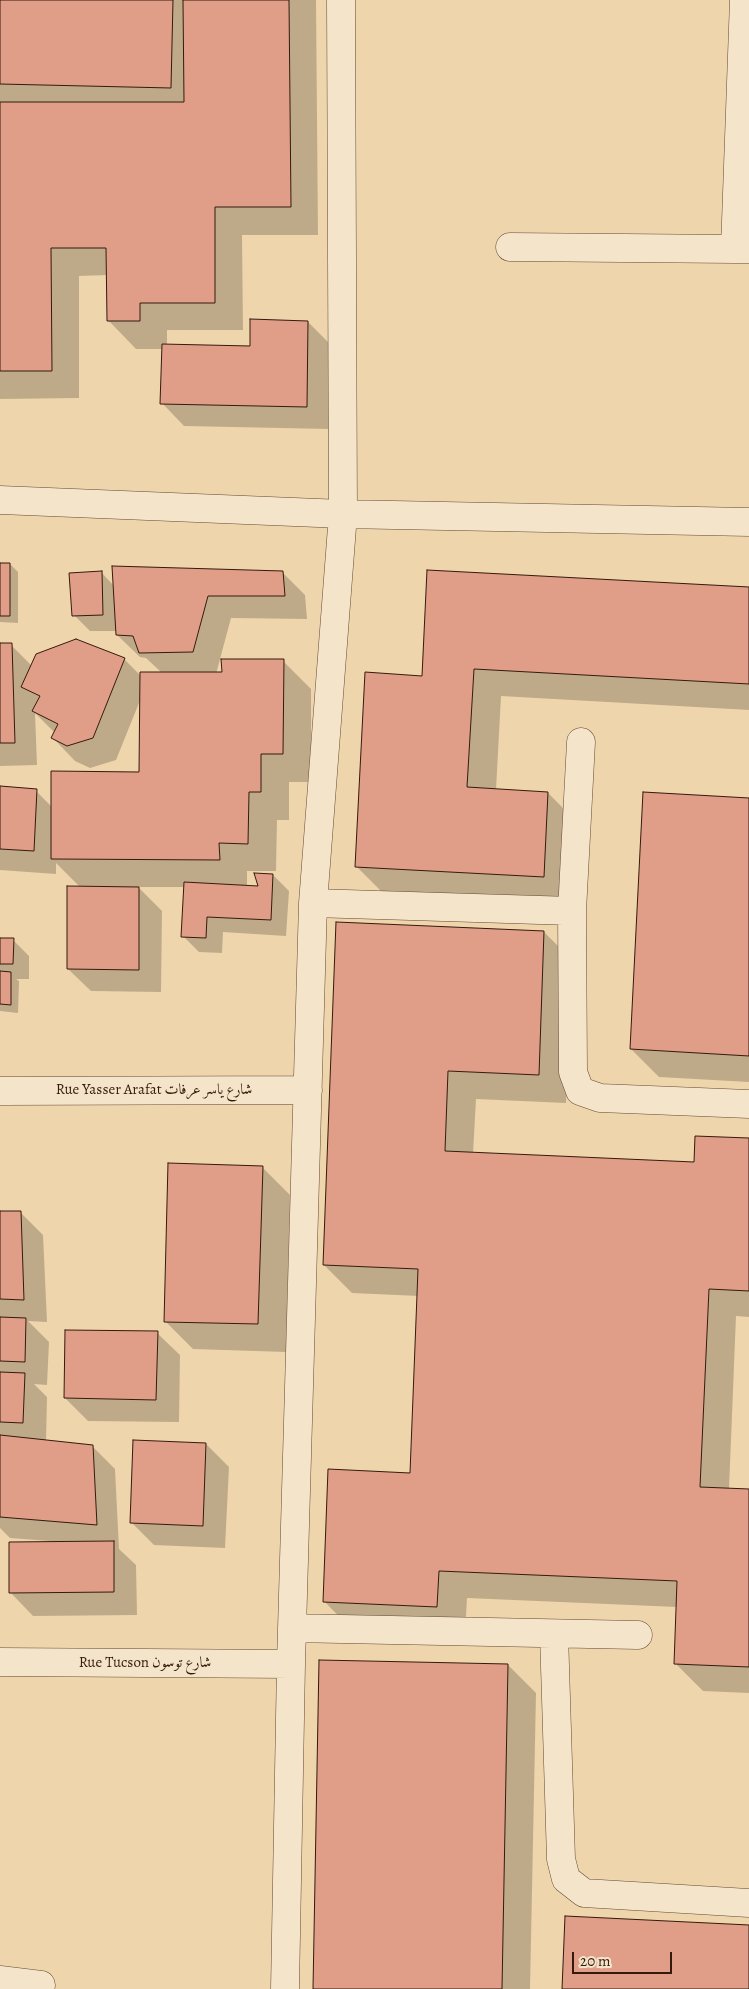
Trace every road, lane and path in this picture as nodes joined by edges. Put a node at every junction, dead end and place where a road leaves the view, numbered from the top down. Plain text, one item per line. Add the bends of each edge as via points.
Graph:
1 (341, 0) edge
2 (744, 0) edge
3 (510, 247) dead end
4 (742, 249) edge
5 (0, 500) edge
6 (343, 514) junction
7 (749, 522) edge
8 (581, 742) dead end
9 (313, 903) junction
10 (572, 911) junction
11 (308, 1090) junction
12 (0, 1091) edge
13 (749, 1104) edge
14 (292, 1628) junction
15 (554, 1634) junction
16 (638, 1635) dead end
17 (0, 1662) edge
18 (291, 1664) junction
19 (749, 1903) edge
20 (0, 1980) edge
21 (41, 1985) dead end
22 (284, 1989) edge

1 - 6 street
2 - 4 street
3 - 4 street
5 - 6 street
6 - 7 street
6 - 9 street
8 - 10 street
9 - 10 street
9 - 11 street
10 - 13 street via 573,1072 580,1091 600,1098
11 - 12 street, Rue Yasser Arafat شارع ياسر عرفات
11 - 14 street
14 - 15 street
14 - 18 street
15 - 16 street
15 - 19 street via 561,1859 566,1879 584,1893
17 - 18 street, Rue Tucson شارع توسون
18 - 22 street
20 - 21 street

